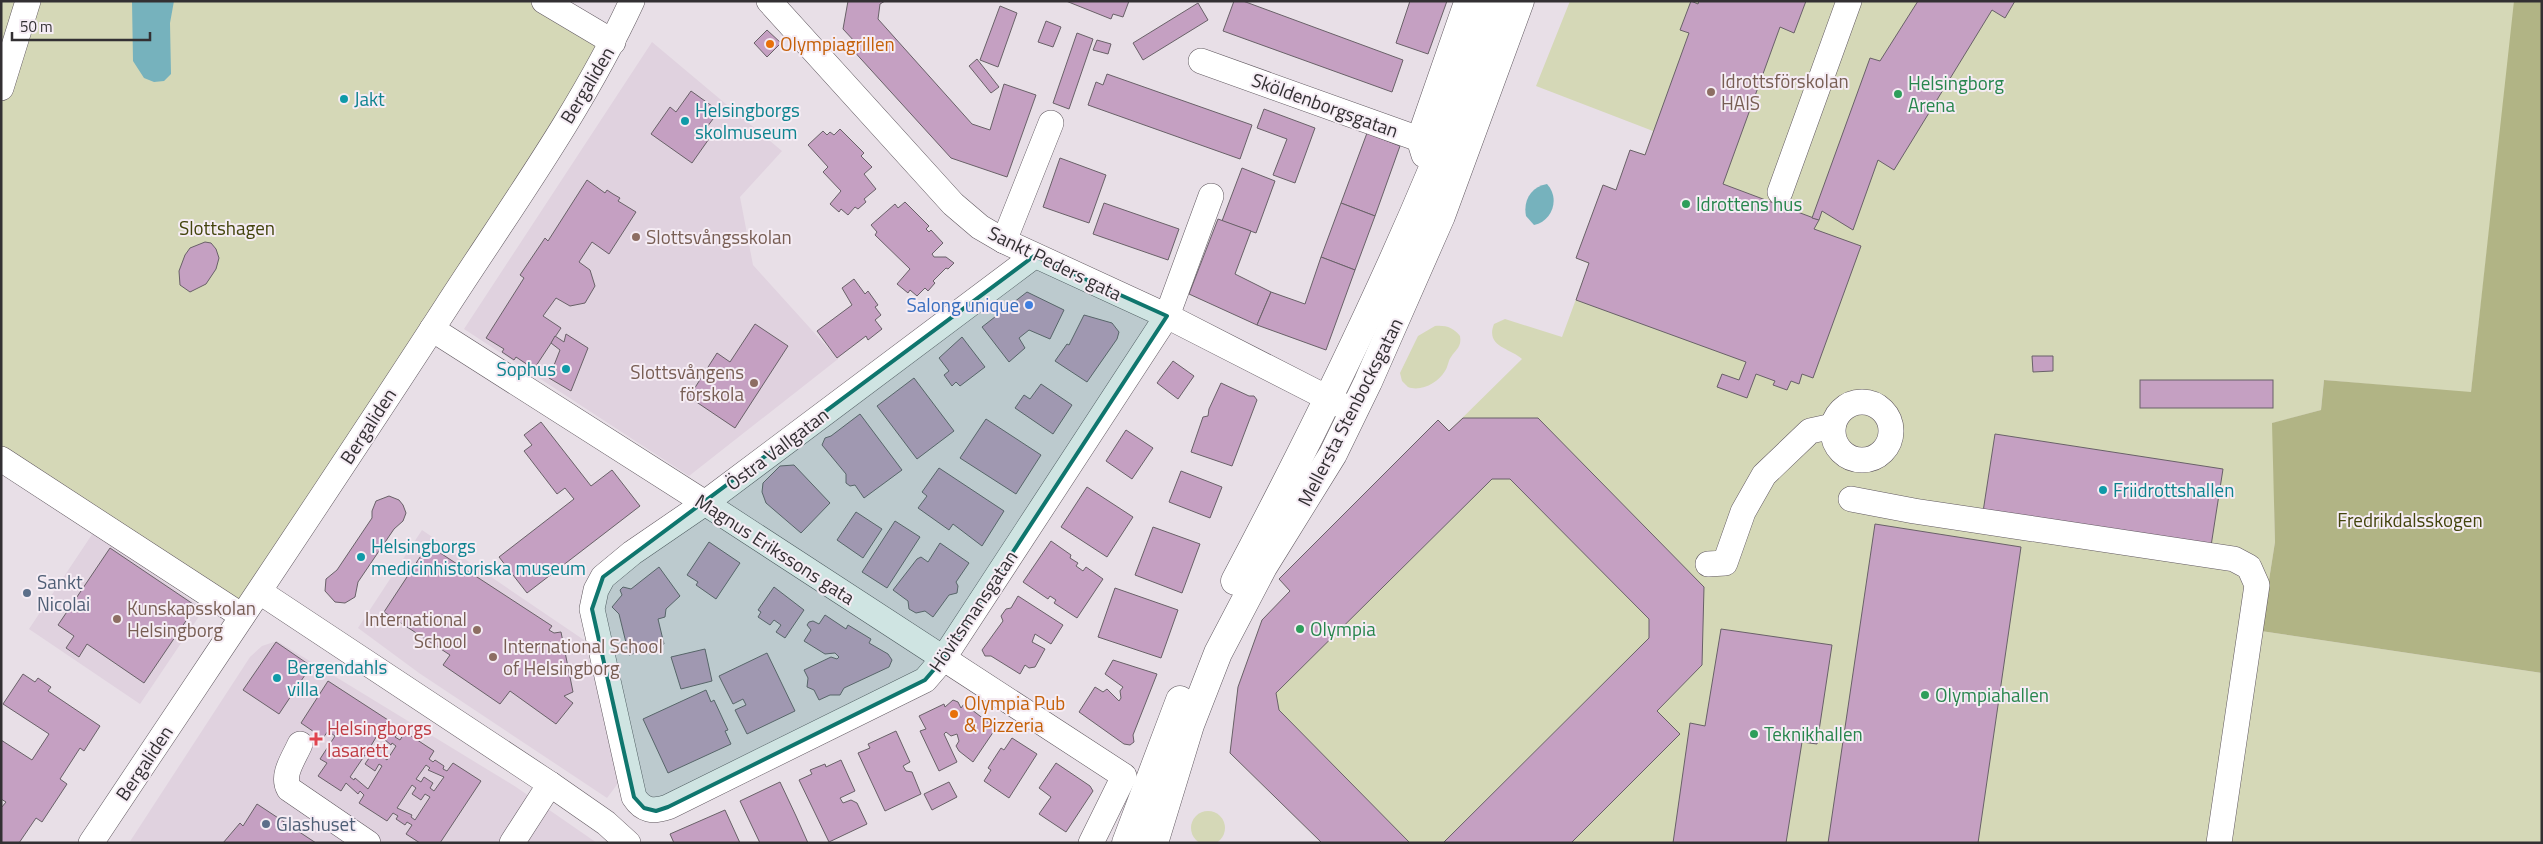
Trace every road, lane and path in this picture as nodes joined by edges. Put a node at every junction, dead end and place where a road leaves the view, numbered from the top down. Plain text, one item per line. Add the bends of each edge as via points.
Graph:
1 (28, 1) edge
2 (544, 1) edge
3 (632, 1) edge
4 (1467, 1) edge
5 (1494, 1) edge
6 (1520, 1) edge
7 (1850, 1) edge
8 (773, 2) edge
9 (613, 42) junction
10 (1201, 61) dead end
11 (1, 88) edge
12 (1051, 123) dead end
13 (1419, 139) junction
14 (1433, 167) junction
15 (1780, 192) dead end
16 (1211, 196) dead end
17 (1004, 242) junction
18 (1034, 256) junction
19 (1167, 316) junction
20 (432, 329) junction
21 (1326, 398) junction
22 (1353, 412) junction
23 (1833, 426) dead end
24 (1, 458) edge
25 (1851, 499) dead end
26 (705, 503) junction
27 (1708, 564) dead end
28 (260, 592) junction
29 (242, 616) junction
30 (943, 659) junction
31 (300, 744) dead end
32 (550, 784) junction
33 (656, 811) joint
34 (91, 843) edge
35 (368, 843) edge
36 (512, 843) edge
37 (628, 843) edge
38 (1091, 843) edge
39 (1126, 843) edge
40 (1154, 843) edge
41 (2219, 843) edge

1 - 11 street
2 - 9 street
3 - 9 street, Bergaliden
4 - 13 street
5 - 14 main road, Mellersta Stenbocksgatan
6 - 22 main road, Mellersta Stenbocksgatan via 1437,225
7 - 15 street
8 - 17 street, Sankt Peders gata via 953,204
9 - 20 street, Bergaliden via 538,166
10 - 13 street, Sköldenborgsgatan
12 - 17 street
13 - 14 street, Sköldenborgsgatan via 1421,150
14 - 21 main road, Mellersta Stenbocksgatan via 1396,253
16 - 19 street, Hövitsmansgatan
17 - 18 street, Sankt Peders gata
18 - 19 street, Sankt Peders gata
18 - 26 street, Östra Vallgatan
19 - 21 street, Sankt Peders gata
19 - 30 street, Hövitsmansgatan
20 - 26 street, Magnus Erikssons gata
20 - 28 street, Bergaliden
21 - 22 street, Sankt Peders gata
21 - 39 main road, Mellersta Stenbocksgatan via 1198,657
22 - 40 main road, Mellersta Stenbocksgatan via 1333,454 1263,567 1218,653 1190,725
23 - 27 street via 1810,431 1764,475 1743,512 1725,563
24 - 29 street
25 - 41 street via 2234,559 2249,567 2257,585
26 - 30 street, Magnus Erikssons gata
26 - 33 street, Östra Vallgatan via 632,553 603,578 596,590 592,609 634,797 644,808
28 - 29 street, Bergaliden
28 - 32 street
29 - 34 street, Bergaliden
30 - 33 street, Hövitsmansgatan via 925,680
30 - 38 street, Magnus Erikssons gata via 1124,776
31 - 35 street via 286,774 289,789
32 - 36 street
32 - 37 street via 606,823

